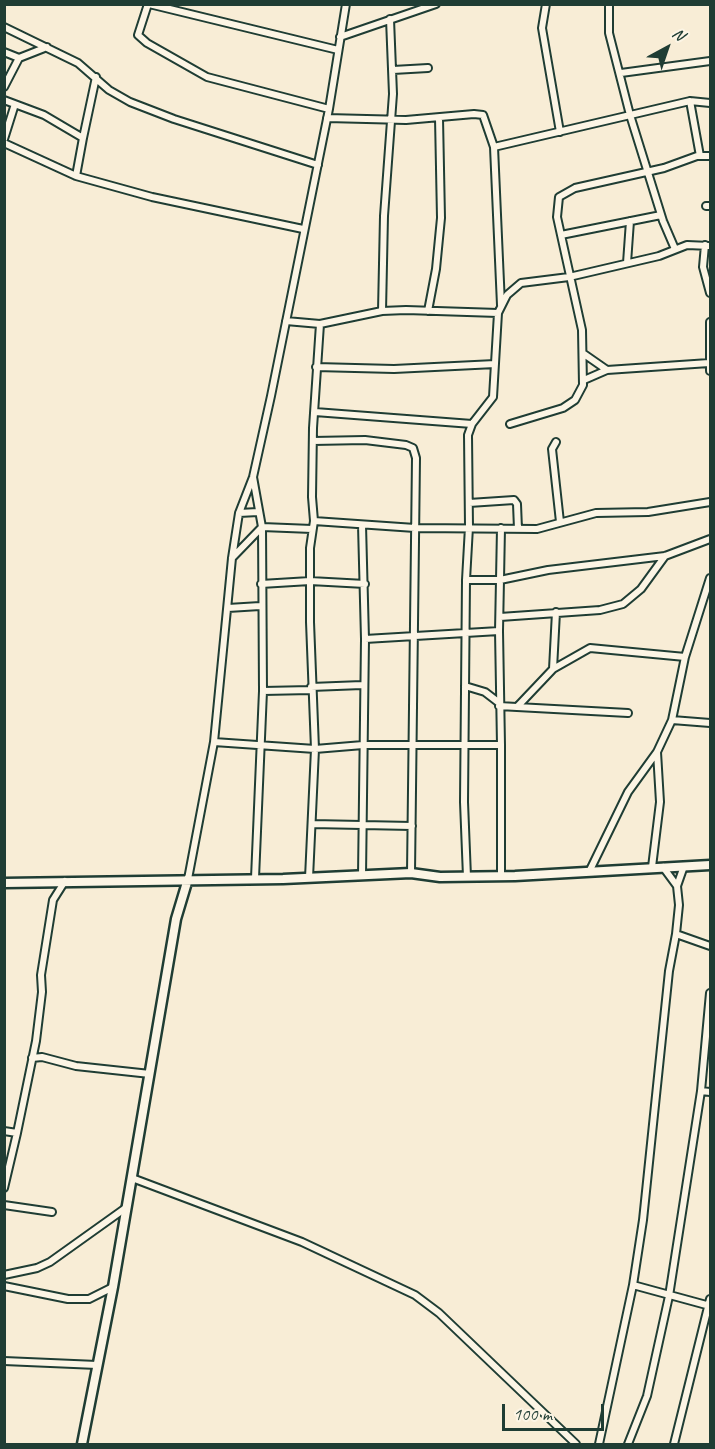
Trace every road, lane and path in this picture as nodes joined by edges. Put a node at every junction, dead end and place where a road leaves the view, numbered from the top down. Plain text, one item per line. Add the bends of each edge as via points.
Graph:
1 (149, 4) edge
2 (436, 4) edge
3 (546, 4) edge
4 (609, 4) edge
5 (346, 5) edge
6 (390, 19) junction
7 (4, 27) edge
8 (340, 37) junction
9 (47, 46) junction
10 (338, 50) junction
11 (4, 52) edge
12 (18, 58) junction
13 (711, 62) edge
14 (428, 68) dead end
15 (393, 70) junction
16 (621, 73) junction
17 (96, 77) junction
18 (4, 87) edge
19 (4, 100) edge
20 (690, 101) junction
21 (711, 103) edge
22 (15, 104) junction
23 (329, 109) junction
24 (630, 115) junction
25 (327, 118) junction
26 (439, 118) junction
27 (392, 120) junction
28 (560, 132) junction
29 (83, 138) junction
30 (4, 141) edge
31 (494, 147) junction
32 (700, 156) junction
33 (711, 156) edge
34 (318, 165) junction
35 (649, 172) junction
36 (76, 176) junction
37 (661, 215) junction
38 (630, 221) junction
39 (303, 229) junction
40 (561, 235) junction
41 (708, 246) edge
42 (675, 249) junction
43 (627, 263) junction
44 (569, 277) junction
45 (711, 293) edge
46 (501, 306) junction
47 (382, 311) junction
48 (428, 311) junction
49 (498, 313) junction
50 (286, 321) junction
51 (711, 322) edge
52 (320, 324) junction
53 (584, 354) junction
54 (710, 355) edge
55 (709, 363) edge
56 (495, 364) junction
57 (316, 367) junction
58 (607, 370) junction
59 (711, 371) edge
60 (584, 380) junction
61 (315, 412) junction
62 (472, 424) junction
63 (510, 424) dead end
64 (313, 441) junction
65 (556, 442) dead end
66 (253, 477) junction
67 (711, 502) edge
68 (469, 503) junction
69 (258, 512) junction
70 (239, 513) junction
71 (560, 522) junction
72 (313, 525) junction
73 (362, 525) junction
74 (470, 526) junction
75 (262, 527) junction
76 (415, 528) junction
77 (501, 528) junction
78 (518, 529) junction
79 (711, 539) edge
80 (665, 556) junction
81 (232, 558) junction
82 (711, 578) edge
83 (465, 580) junction
84 (500, 580) junction
85 (310, 581) junction
86 (261, 584) junction
87 (365, 584) junction
88 (260, 606) junction
89 (228, 608) junction
90 (556, 612) junction
91 (500, 616) junction
92 (499, 631) junction
93 (465, 633) junction
94 (413, 635) junction
95 (365, 639) junction
96 (685, 657) junction
97 (553, 669) junction
98 (362, 685) junction
99 (465, 686) junction
100 (311, 688) junction
101 (263, 691) junction
102 (498, 704) junction
103 (517, 707) junction
104 (628, 713) dead end
105 (672, 720) junction
106 (711, 723) edge
107 (214, 741) junction
108 (413, 744) junction
109 (465, 744) junction
110 (363, 745) junction
111 (501, 745) junction
112 (259, 746) junction
113 (315, 749) junction
114 (657, 752) junction
115 (312, 824) junction
116 (362, 824) junction
117 (412, 826) junction
118 (711, 865) edge
119 (684, 866) junction
120 (652, 867) junction
121 (663, 867) junction
122 (590, 870) junction
123 (411, 873) junction
124 (362, 876) junction
125 (501, 876) junction
126 (467, 877) junction
127 (255, 878) junction
128 (309, 878) junction
129 (188, 879) junction
130 (66, 881) junction
131 (4, 883) edge
132 (677, 886) junction
133 (676, 934) junction
134 (711, 946) edge
135 (711, 993) edge
136 (708, 1046) edge
137 (32, 1058) junction
138 (150, 1074) junction
139 (701, 1091) junction
140 (711, 1092) edge
141 (4, 1131) edge
142 (17, 1133) junction
143 (132, 1178) junction
144 (4, 1188) edge
145 (4, 1205) edge
146 (127, 1208) junction
147 (52, 1212) dead end
148 (4, 1275) edge
149 (633, 1285) junction
150 (4, 1286) edge
151 (113, 1287) junction
152 (669, 1296) junction
153 (710, 1304) edge
154 (4, 1361) edge
155 (97, 1365) junction
156 (82, 1444) edge
157 (576, 1444) edge
158 (599, 1444) edge
159 (628, 1444) edge
160 (674, 1444) edge

1 - 10 street
1 - 23 street via 138,35 147,44 218,81
2 - 6 street
3 - 28 street via 542,28
4 - 16 street via 609,33
5 - 8 street
6 - 8 street
6 - 15 street
7 - 9 street
8 - 10 street
9 - 12 street
9 - 17 street
10 - 23 street
11 - 12 street
12 - 18 street
13 - 16 street
14 - 15 street
15 - 27 street
16 - 24 street
17 - 29 street
17 - 34 street via 121,98 152,112
19 - 22 street
20 - 21 street
20 - 24 street
20 - 32 street
22 - 29 street via 44,115
22 - 30 street
23 - 25 street
24 - 28 street
24 - 35 street
25 - 27 street
25 - 34 street
26 - 27 street
26 - 31 street via 483,115
26 - 48 street via 441,227
27 - 47 street
28 - 31 street
29 - 36 street
30 - 36 street
31 - 46 street
32 - 33 street
32 - 35 street
34 - 39 street
35 - 37 street
35 - 40 street via 564,192 556,205
36 - 39 street
37 - 38 street
37 - 42 street
38 - 40 street
38 - 43 street
39 - 50 street
40 - 44 street
41 - 42 street
41 - 45 street via 703,267
42 - 43 street
43 - 44 street
44 - 46 street via 521,283
44 - 53 street
46 - 49 street
47 - 48 street
47 - 52 street
48 - 49 street
49 - 56 street
50 - 52 street
50 - 66 street
51 - 54 street
52 - 57 street
53 - 58 street
53 - 60 street
54 - 55 street
55 - 58 street
55 - 59 street
56 - 57 street via 404,369
56 - 62 street via 493,397
57 - 61 street
58 - 60 street
60 - 63 street via 580,393 569,405
61 - 62 street
61 - 64 street
62 - 68 street via 468,448
64 - 72 street
64 - 76 street via 365,441 413,448 417,458
65 - 71 street via 552,449
66 - 69 street
66 - 70 street
67 - 71 street via 648,512 596,513
68 - 74 street
68 - 78 street via 514,500
69 - 70 street
69 - 75 street
70 - 81 street
71 - 78 street via 537,529
72 - 73 street
72 - 75 street
72 - 85 street
73 - 76 street
73 - 87 street
74 - 76 street
74 - 77 street
74 - 83 street
75 - 81 street
75 - 86 street
76 - 94 street
77 - 78 street
77 - 84 street
79 - 80 street
80 - 84 street
80 - 90 street via 641,589 623,604 594,611
81 - 89 street
82 - 96 street
83 - 84 street
83 - 93 street
84 - 91 street
85 - 86 street
85 - 87 street
85 - 100 street
86 - 88 street
87 - 95 street
88 - 89 street
88 - 101 street
89 - 107 street
90 - 91 street
90 - 97 street
91 - 92 street
92 - 93 street
92 - 102 street
93 - 94 street
93 - 99 street
94 - 95 street
94 - 108 street
95 - 98 street
96 - 97 street via 590,648
96 - 105 street
97 - 103 street
98 - 100 street
98 - 110 street
99 - 102 street via 485,692
99 - 109 street
100 - 101 street
100 - 113 street
101 - 112 street
102 - 103 street
102 - 111 street
103 - 104 street
105 - 106 street
105 - 114 street
107 - 112 street
107 - 129 street
108 - 109 street
108 - 110 street
108 - 117 street
109 - 111 street
109 - 126 street
110 - 113 street
110 - 116 street
111 - 125 street
112 - 113 street
112 - 127 street
113 - 115 street
114 - 120 street via 660,802
114 - 122 street via 628,792
115 - 116 street
115 - 128 street
116 - 117 street
116 - 124 street
117 - 123 street
118 - 119 street
119 - 121 street
119 - 132 street
120 - 121 street
120 - 122 street
121 - 132 street
122 - 125 street
123 - 124 street
123 - 126 street
124 - 128 street
125 - 126 street
127 - 128 street
127 - 129 street
129 - 130 street
129 - 138 street via 176,919
130 - 131 street
130 - 137 street via 53,900
132 - 133 street
133 - 134 street
133 - 149 street
135 - 136 street
136 - 139 street
137 - 138 street
137 - 142 street
138 - 143 street
139 - 140 street
139 - 152 street
141 - 142 street
142 - 144 street
143 - 146 street
143 - 157 street via 302,1242 415,1294
145 - 147 street
146 - 148 street via 50,1262
146 - 151 street
149 - 152 street
149 - 158 street
150 - 151 street via 68,1299 89,1299
151 - 155 street
152 - 153 street
152 - 159 street via 647,1396
153 - 160 street
154 - 155 street
155 - 156 street

